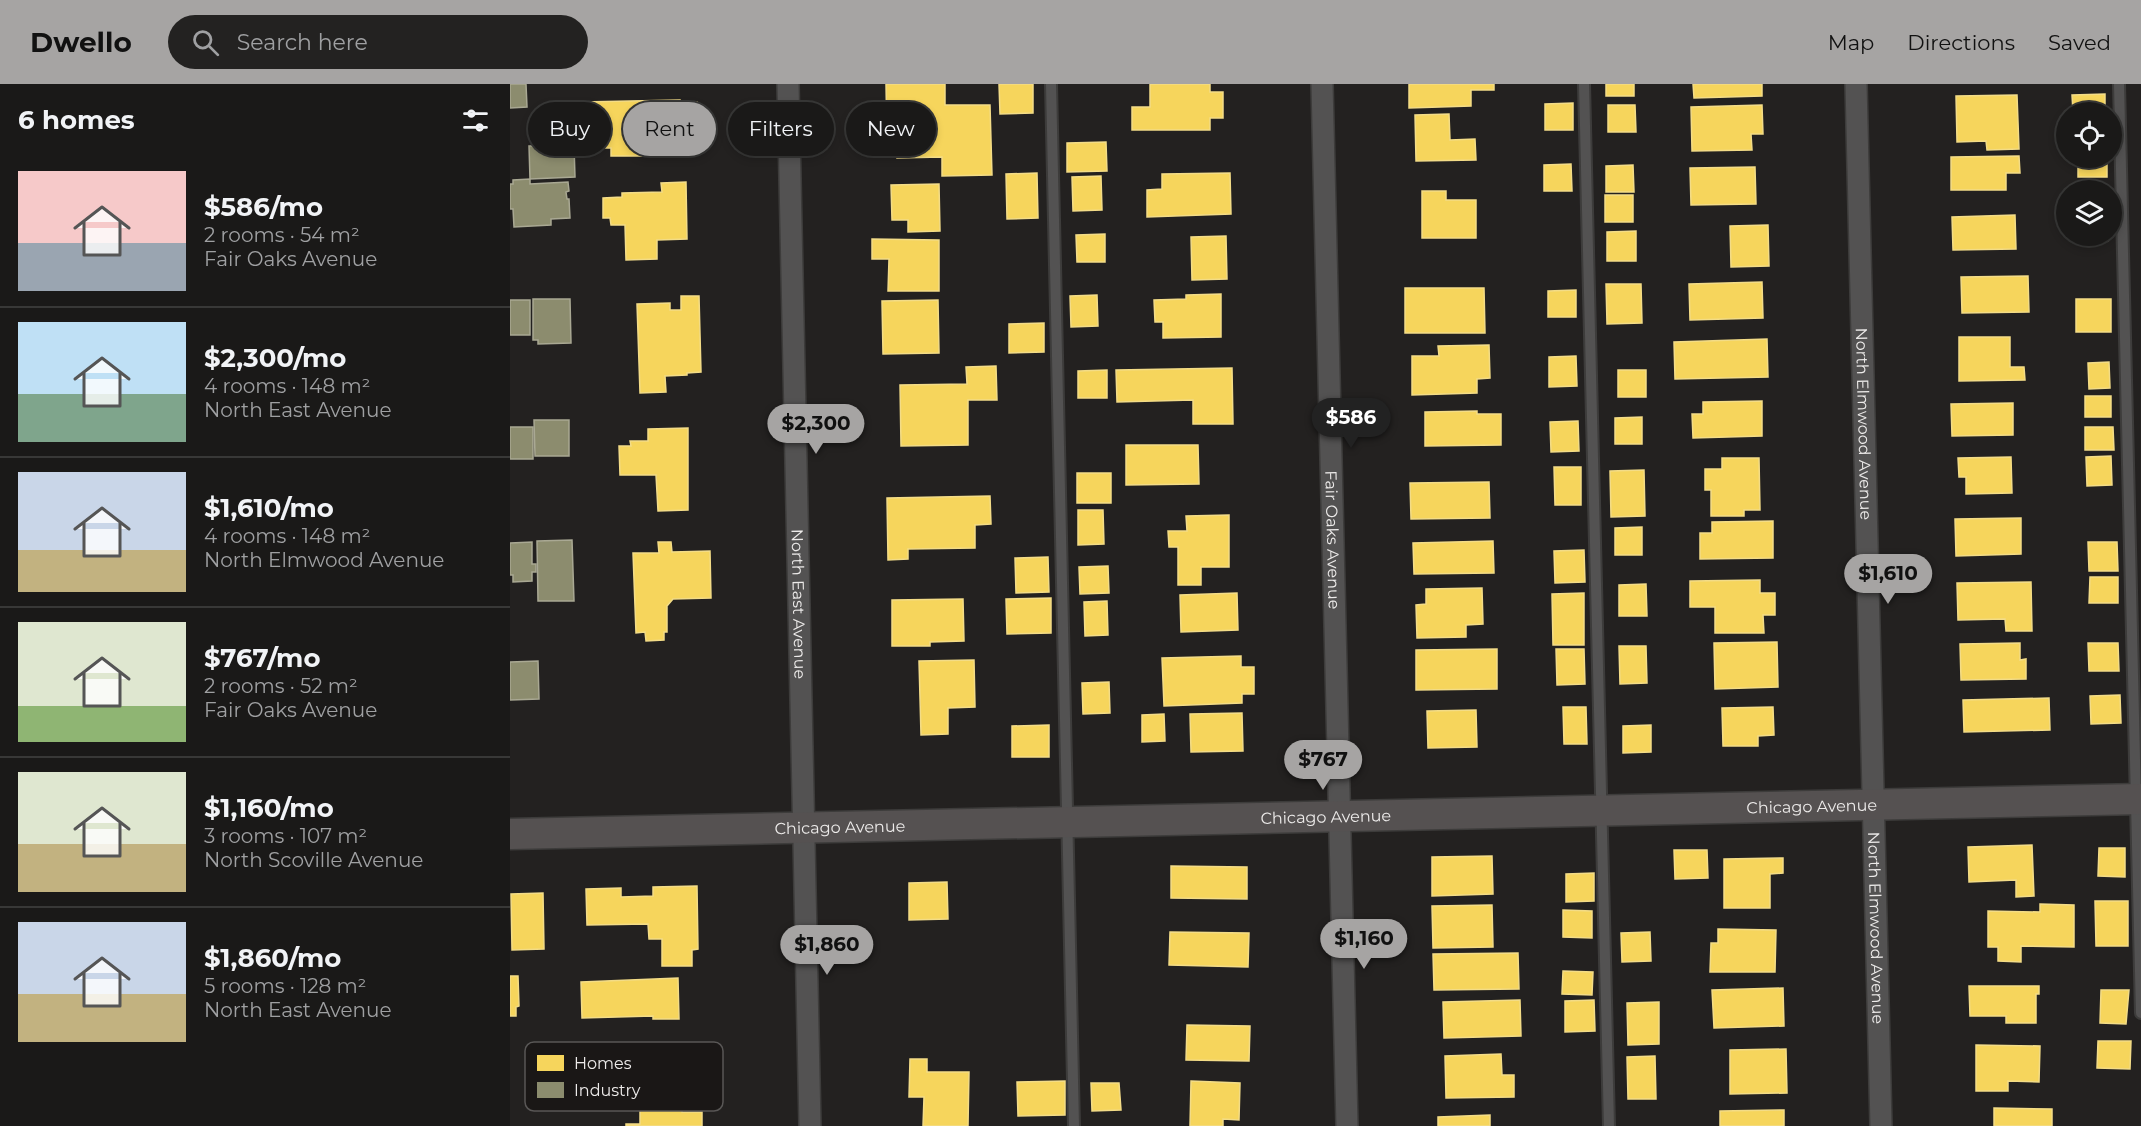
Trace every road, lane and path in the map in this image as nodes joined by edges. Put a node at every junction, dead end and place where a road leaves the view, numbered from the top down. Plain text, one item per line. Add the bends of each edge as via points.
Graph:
1 (788, 84) edge
2 (1051, 84) edge
3 (1322, 84) edge
4 (1584, 84) edge
5 (1856, 84) edge
6 (2119, 84) edge
7 (2138, 799) edge
8 (1874, 804) junction
9 (1601, 809) junction
10 (1341, 814) junction
11 (1067, 821) junction
12 (805, 828) junction
13 (510, 834) edge
14 (2141, 1013) edge
15 (810, 1126) edge
16 (1074, 1126) edge
17 (1347, 1126) edge
18 (1609, 1126) edge
19 (1881, 1126) edge

1 - 12 street, North East Avenue
2 - 11 lane
3 - 10 street, Fair Oaks Avenue
4 - 9 lane
5 - 8 street, North Elmwood Avenue
6 - 7 lane
7 - 8 main road, Chicago Avenue
7 - 14 lane
8 - 9 main road, Chicago Avenue
8 - 19 street, North Elmwood Avenue
9 - 10 main road, Chicago Avenue
9 - 18 lane
10 - 11 main road, Chicago Avenue
10 - 17 street, Fair Oaks Avenue
11 - 12 main road, Chicago Avenue
11 - 16 lane
12 - 13 main road, Chicago Avenue
12 - 15 street, North East Avenue

